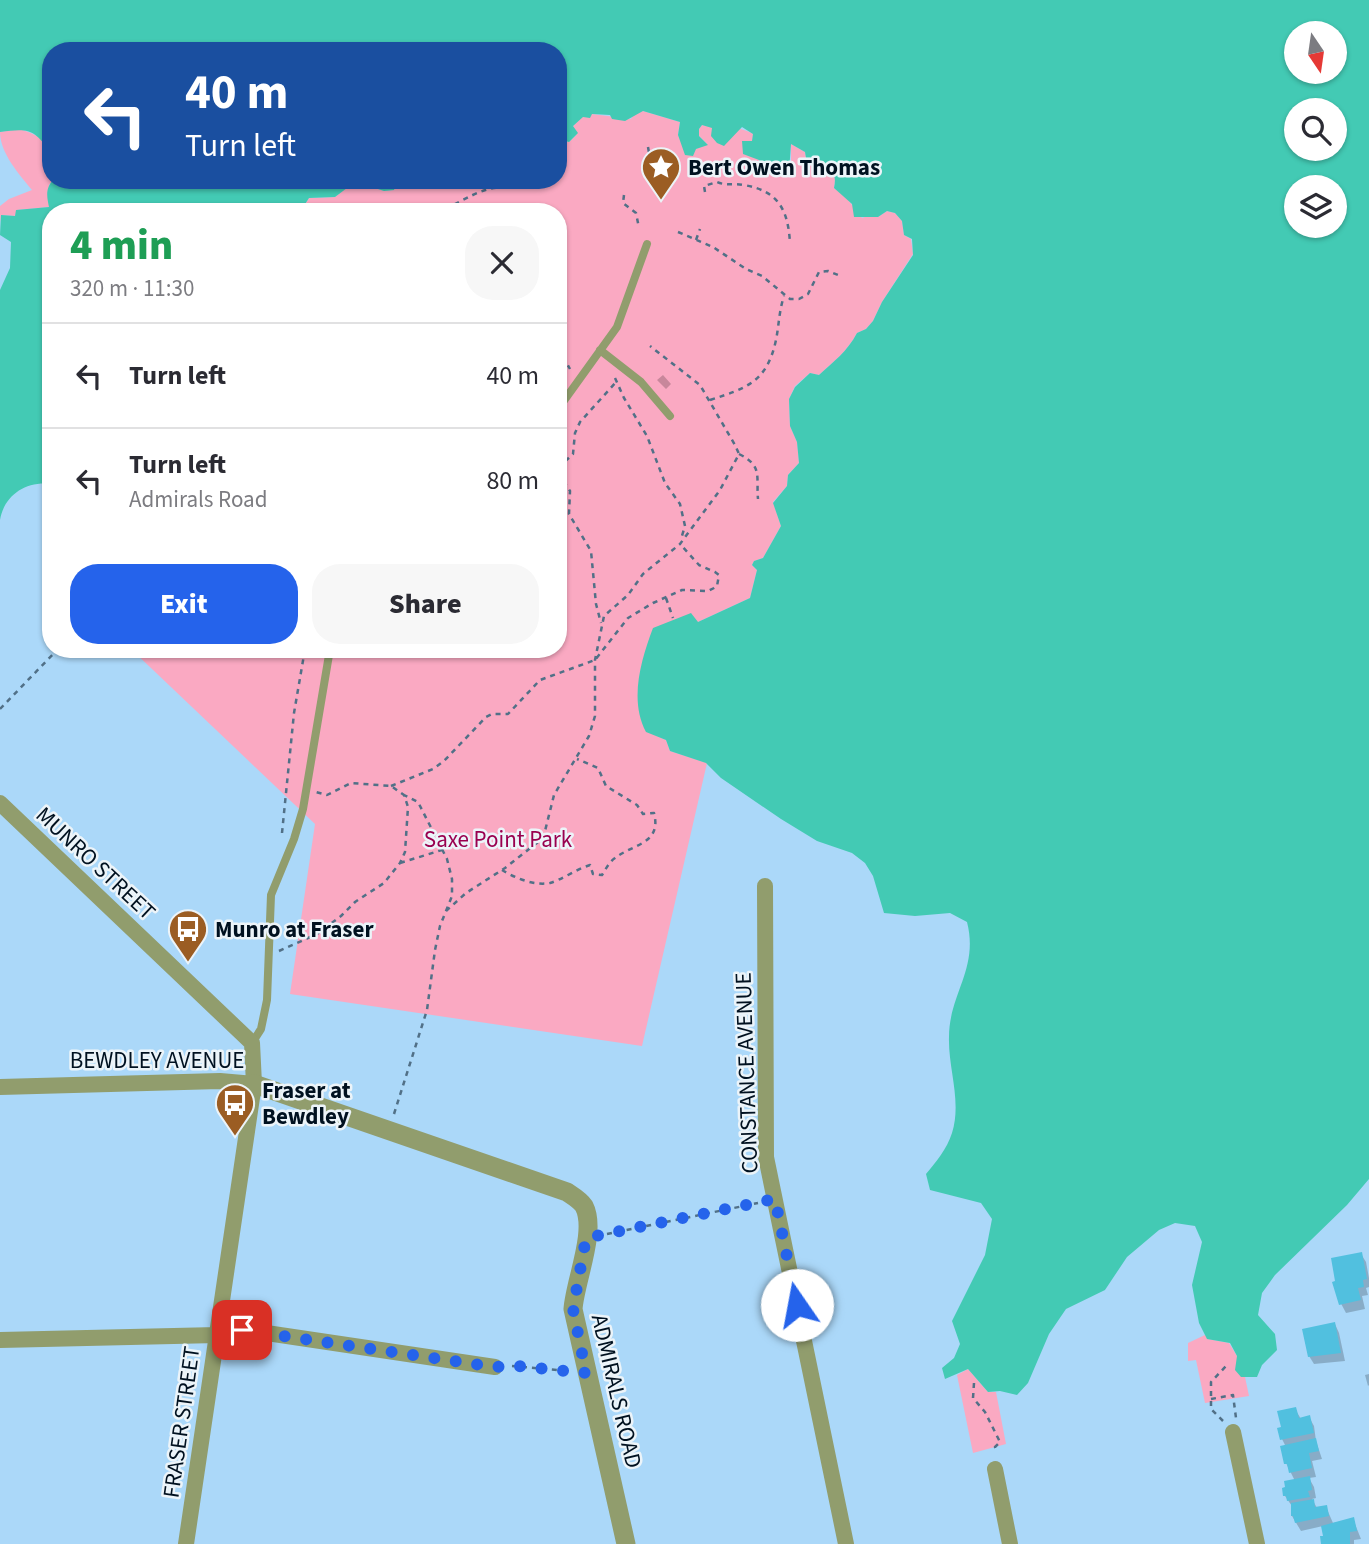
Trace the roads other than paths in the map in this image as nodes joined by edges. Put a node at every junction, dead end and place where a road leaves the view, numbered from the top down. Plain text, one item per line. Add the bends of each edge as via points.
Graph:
1 (647, 244) dead end
2 (600, 350) junction
3 (567, 397) edge
4 (670, 416) dead end
5 (329, 658) edge
6 (0, 803) edge
7 (765, 886) dead end
8 (253, 1043) junction
9 (254, 1084) junction
10 (0, 1087) edge
11 (584, 1207) joint
12 (218, 1330) junction
13 (0, 1340) edge
14 (495, 1367) road end
15 (1233, 1432) road end
16 (995, 1469) dead end
17 (186, 1544) edge
18 (626, 1544) edge
19 (846, 1544) edge
20 (1010, 1544) edge
21 (1256, 1544) edge

1 - 2 lane via 617,327
2 - 3 lane
2 - 4 lane via 641,382
5 - 8 lane, FRASER STREET via 307,789 294,839 271,895 265,1014
6 - 8 street, MUNRO STREET
7 - 19 street, CONSTANCE AVENUE via 766,1157
8 - 9 street, FRASER STREET
9 - 10 street, BEWDLEY AVENUE
9 - 11 street, BEWDLEY AVENUE via 567,1192
9 - 12 street, FRASER STREET
11 - 18 street, ADMIRALS ROAD via 588,1220 573,1309
12 - 13 street
12 - 14 street
12 - 17 street, FRASER STREET
15 - 21 street
16 - 20 street

